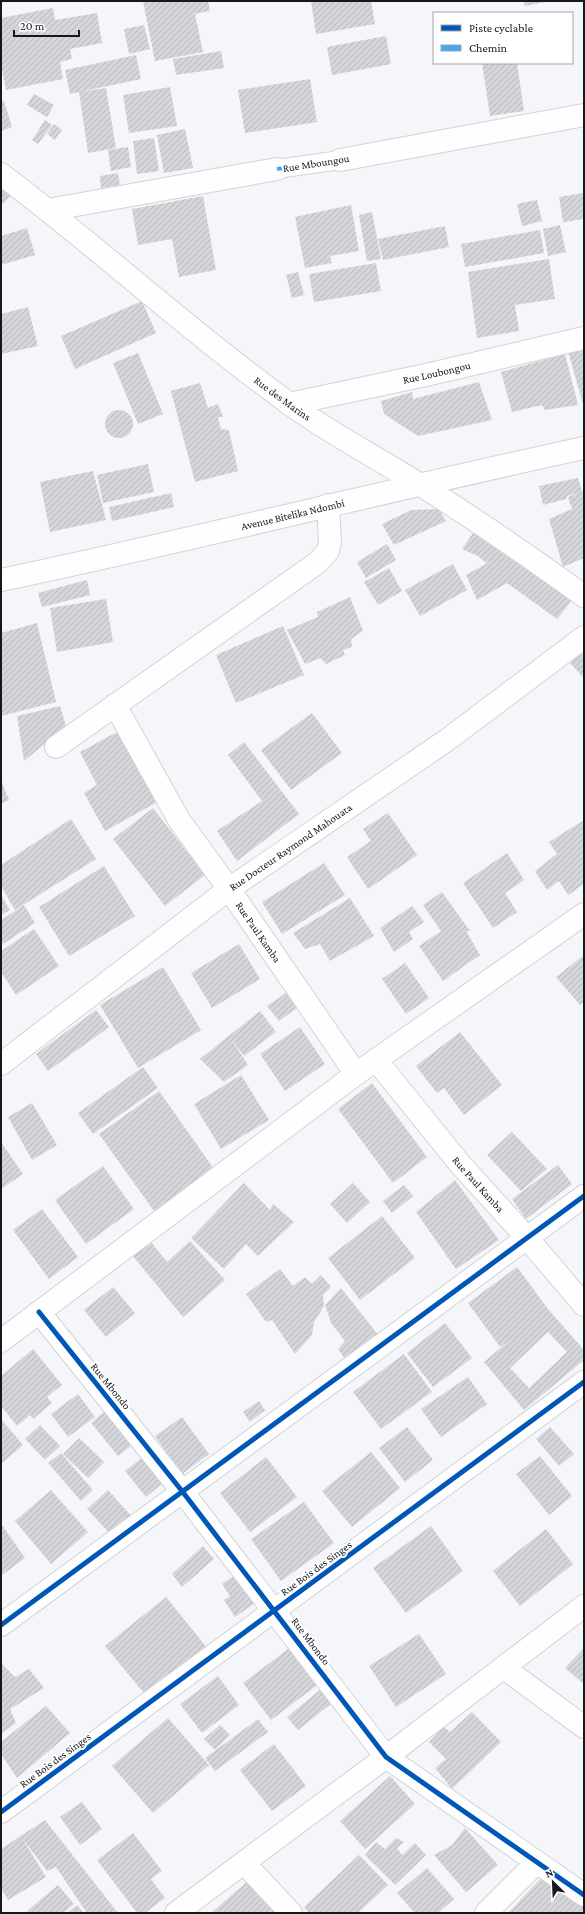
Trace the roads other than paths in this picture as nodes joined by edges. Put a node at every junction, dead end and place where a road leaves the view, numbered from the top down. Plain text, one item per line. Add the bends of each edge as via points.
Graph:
1 (584, 115) edge
2 (340, 160) joint
3 (277, 169) joint
4 (1, 174) edge
5 (48, 210) junction
6 (584, 338) edge
7 (289, 404) junction
8 (584, 448) edge
9 (418, 484) junction
10 (328, 505) junction
11 (1, 580) edge
12 (584, 596) edge
13 (584, 637) edge
14 (115, 705) junction
15 (56, 747) dead end
16 (229, 889) junction
17 (584, 914) edge
18 (376, 1060) junction
19 (1, 1064) edge
20 (356, 1074) junction
21 (584, 1196) edge
22 (527, 1238) junction
23 (584, 1305) edge
24 (39, 1312) junction
25 (4, 1331) edge
26 (584, 1382) edge
27 (182, 1491) junction
28 (584, 1606) edge
29 (275, 1610) junction
30 (1, 1625) edge
31 (504, 1668) junction
32 (584, 1727) edge
33 (386, 1757) junction
34 (1, 1812) edge
35 (244, 1863) junction
36 (536, 1863) junction
37 (584, 1895) edge
38 (176, 1913) edge
39 (291, 1913) edge
40 (486, 1913) edge

1 - 2 street, Rue Mboungou
2 - 3 street, Rue Mboungou
3 - 5 street, Rue Mboungou
4 - 5 street, Rue des Marins
5 - 7 street, Rue des Marins via 168,311
6 - 7 street, Rue Loubongou
7 - 9 street, Rue des Marins via 335,435
8 - 9 street, Avenue Bitelika Ndombi
9 - 10 street, Avenue Bitelika Ndombi
9 - 12 street, Rue des Marins via 538,562
10 - 11 street, Avenue Bitelika Ndombi
10 - 14 street via 330,542 328,550 317,564
13 - 16 street, Rue Docteur Raymond Mahouata via 447,740
14 - 15 street
14 - 16 street, Rue Paul Kamba via 179,820
16 - 19 street, Rue Docteur Raymond Mahouata
16 - 20 street, Rue Paul Kamba
17 - 18 street
18 - 20 street
18 - 22 street, Rue Paul Kamba via 460,1164
20 - 24 street
21 - 22 street
22 - 23 street, Rue Paul Kamba
22 - 27 street
24 - 25 street
24 - 27 street, Rue Mbondo
26 - 29 street, Rue Bois des Singes
27 - 29 street, Rue Mbondo
27 - 30 street
28 - 31 street
29 - 33 street, Rue Mbondo
29 - 34 street, Rue Bois des Singes
31 - 32 street
31 - 33 street
33 - 35 street
33 - 36 street, Rue Mbondo
35 - 38 street
35 - 39 street
36 - 37 street, Rue Mbondo
36 - 40 street

